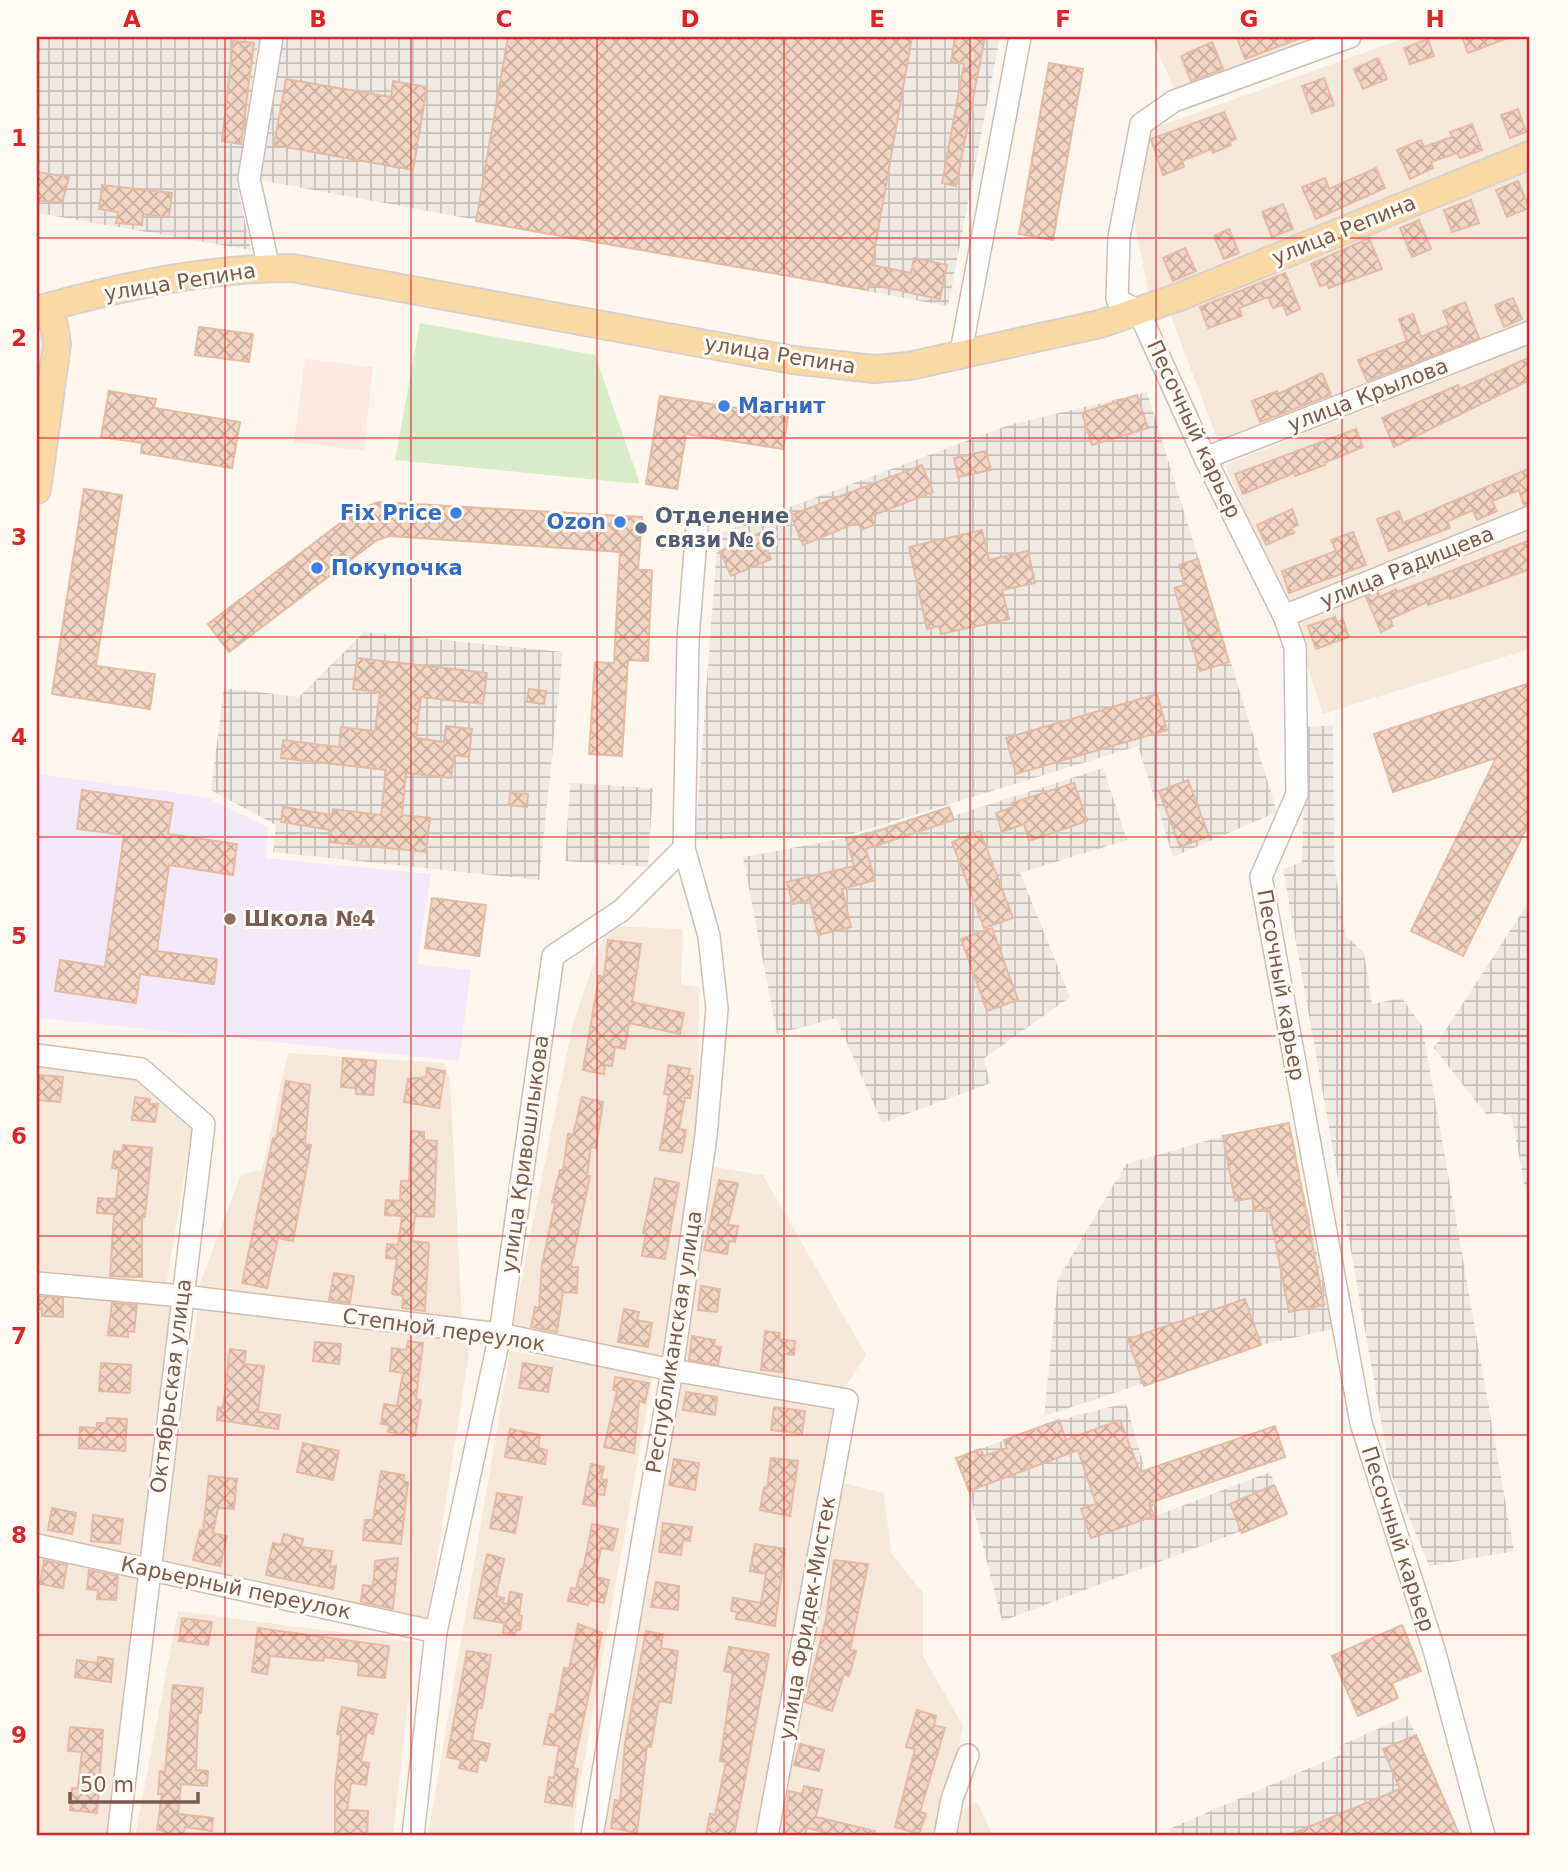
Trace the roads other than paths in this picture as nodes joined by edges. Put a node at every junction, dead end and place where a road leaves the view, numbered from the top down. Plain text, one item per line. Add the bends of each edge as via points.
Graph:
1 (272, 37) edge
2 (1020, 37) edge
3 (1350, 37) edge
4 (1530, 155) edge
5 (270, 268) junction
6 (41, 309) edge
7 (1139, 312) junction
8 (1530, 332) edge
9 (960, 357) junction
10 (1205, 458) junction
11 (37, 490) edge
12 (1530, 517) edge
13 (697, 526) dead end
14 (1284, 616) junction
15 (684, 848) junction
16 (37, 1055) edge
17 (37, 1283) edge
18 (183, 1296) junction
19 (500, 1334) junction
20 (672, 1370) junction
21 (847, 1400) joint
22 (37, 1545) edge
23 (149, 1568) junction
24 (436, 1632) junction
25 (968, 1755) dead end
26 (118, 1836) edge
27 (413, 1836) edge
28 (592, 1836) edge
29 (767, 1836) edge
30 (945, 1836) edge
31 (1484, 1836) edge

1 - 5 street via 249,179
2 - 9 street
3 - 7 street, Песочный карьер via 1174,101 1140,124 1119,237 1117,299
4 - 7 main road, улица Репина
5 - 6 main road, улица Репина via 174,279
5 - 9 main road, улица Репина via 327,273 840,367 901,367
6 - 11 main road via 54,325 57,344
7 - 9 main road, улица Репина
7 - 10 street, Песочный карьер
8 - 10 street, улица Крылова
10 - 14 street, Песочный карьер
12 - 14 street, улица Радищева
13 - 15 street via 688,640
14 - 31 street, Песочный карьер via 1295,647 1297,794 1261,877 1361,1423 1435,1653
15 - 19 street, улица Кривошлыкова via 622,910 552,957
15 - 20 street, Республиканская улица via 709,936 717,1009 706,1136
16 - 18 street, Октябрьская улица via 141,1069 204,1124
17 - 18 street, Степной переулок
18 - 19 street, Степной переулок
18 - 23 street, Октябрьская улица
19 - 20 street, Степной переулок
19 - 24 street, улица Кривошлыкова
20 - 21 street, Степной переулок
20 - 28 street, Республиканская улица
21 - 29 street, улица Фридек-Мистек
22 - 23 street, Карьерный переулок
23 - 24 street, Карьерный переулок
23 - 26 street, Октябрьская улица
24 - 27 street, улица Кривошлыкова
25 - 30 street

